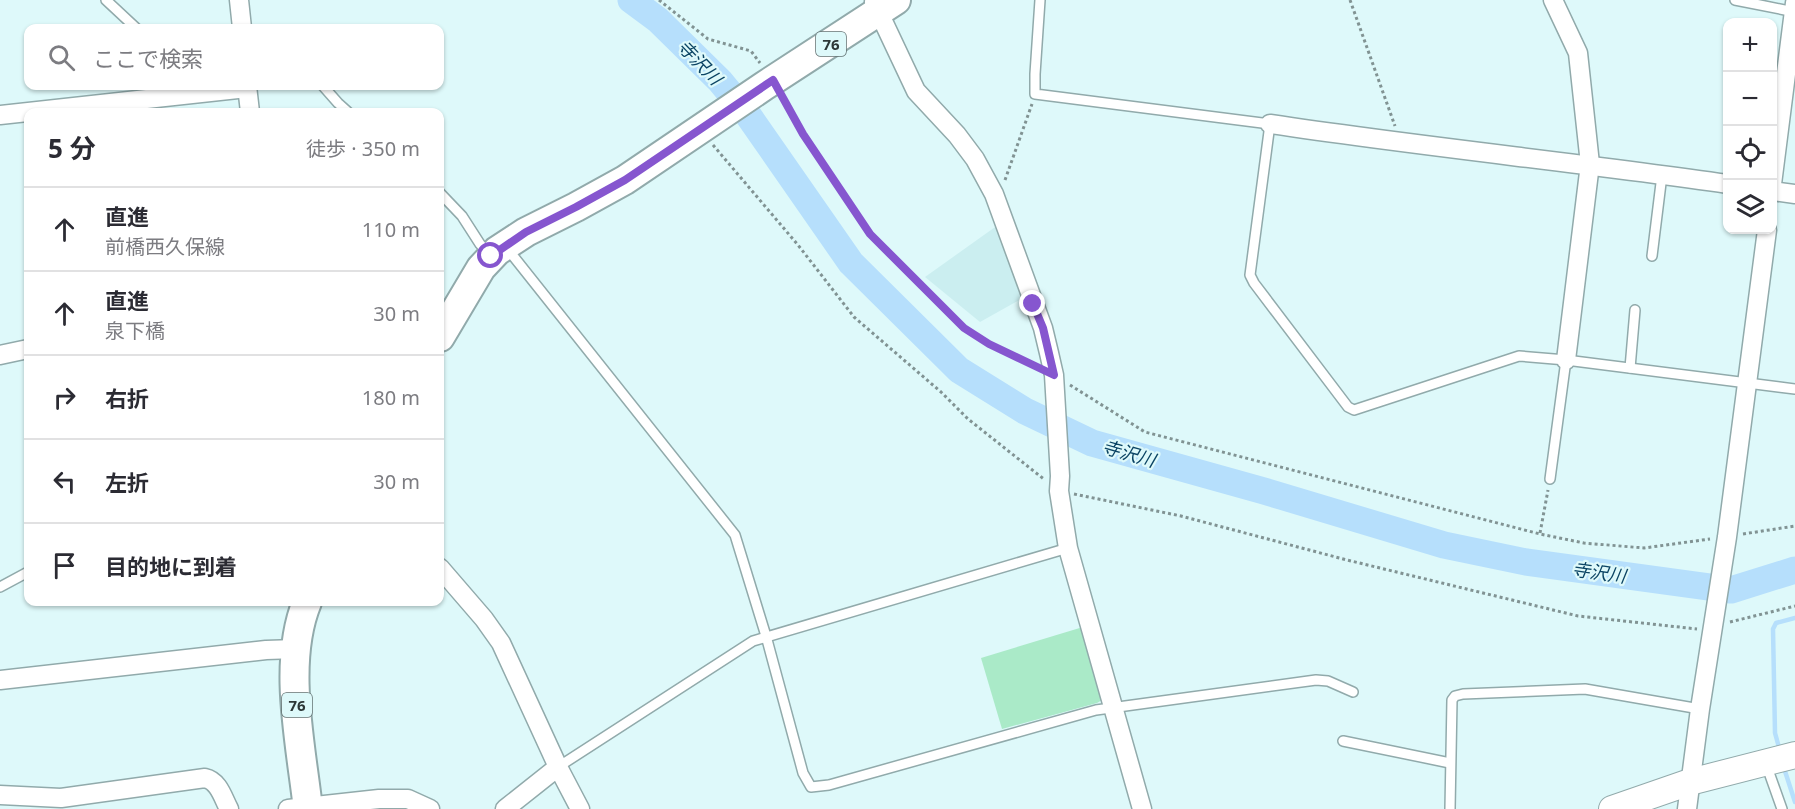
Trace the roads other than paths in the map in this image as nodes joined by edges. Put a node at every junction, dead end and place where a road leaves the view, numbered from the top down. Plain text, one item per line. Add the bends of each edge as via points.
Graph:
1 (106, 0) edge
2 (239, 0) edge
3 (1040, 0) edge
4 (1553, 0) edge
5 (1735, 0) edge
6 (885, 3) edge
7 (1795, 9) edge
8 (132, 24) edge
9 (242, 24) edge
10 (221, 90) edge
11 (247, 90) edge
12 (327, 90) edge
13 (68, 108) edge
14 (250, 108) edge
15 (344, 108) edge
16 (24, 113) edge
17 (0, 116) edge
18 (1270, 124) junction
19 (1590, 164) junction
20 (1662, 175) junction
21 (1774, 180) edge
22 (1723, 183) edge
23 (1777, 192) edge
24 (1795, 194) edge
25 (444, 196) edge
26 (1766, 234) edge
27 (498, 251) junction
28 (1653, 256) dead end
29 (1635, 310) dead end
30 (444, 325) edge
31 (24, 350) edge
32 (0, 355) edge
33 (1566, 360) junction
34 (1630, 368) junction
35 (1747, 383) junction
36 (1795, 389) edge
37 (1550, 479) road end
38 (1068, 548) junction
39 (444, 573) edge
40 (24, 574) edge
41 (0, 587) edge
42 (306, 606) edge
43 (766, 636) junction
44 (296, 649) junction
45 (0, 680) edge
46 (1353, 692) dead end
47 (1113, 707) junction
48 (1700, 709) junction
49 (1343, 741) dead end
50 (1795, 756) edge
51 (1766, 762) junction
52 (1450, 763) junction
53 (558, 767) junction
54 (1690, 782) junction
55 (0, 795) edge
56 (61, 803) edge
57 (302, 808) edge
58 (229, 809) edge
59 (430, 809) edge
60 (505, 809) edge
61 (580, 809) edge
62 (1142, 809) edge
63 (1450, 809) edge
64 (1612, 809) edge
65 (1687, 809) edge
66 (1782, 809) edge

1 - 8 lane
2 - 9 street
3 - 18 lane via 1035,94
4 - 19 street via 1578,53
5 - 7 lane
6 - 27 main road, 76 via 625,180
6 - 38 street via 916,91 957,135 994,194 1043,328 1054,375 1059,483
7 - 21 street
10 - 13 street
11 - 14 street
12 - 15 lane
16 - 17 street
18 - 19 street via 1401,144
18 - 33 lane via 1250,275 1348,407 1354,410 1519,356
19 - 20 street
19 - 33 street
20 - 22 street
20 - 28 lane
23 - 24 street
25 - 27 lane via 480,244
26 - 35 street
27 - 30 main road, 76 via 481,268
27 - 43 lane via 735,535
29 - 34 lane
31 - 32 street
33 - 34 lane
33 - 37 lane
34 - 35 lane
35 - 36 lane
35 - 48 street
38 - 43 lane
38 - 47 street
39 - 53 street via 501,643
40 - 41 lane
42 - 44 main road, 76
43 - 47 lane via 803,773 811,787
43 - 53 lane
44 - 45 street
44 - 57 main road, 76
46 - 47 lane via 1316,680
47 - 62 street
48 - 52 lane via 1585,689 1463,694 1452,700
48 - 54 street
49 - 52 lane
50 - 51 street
51 - 54 street
51 - 66 lane
52 - 63 lane
53 - 60 street
53 - 61 street
54 - 64 street
54 - 65 street
55 - 56 street
56 - 58 street via 205,778 212,779
57 - 59 street via 408,799

